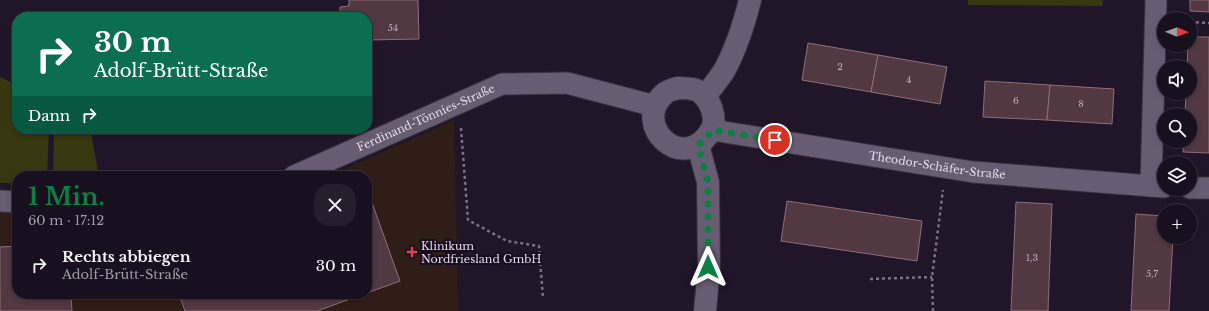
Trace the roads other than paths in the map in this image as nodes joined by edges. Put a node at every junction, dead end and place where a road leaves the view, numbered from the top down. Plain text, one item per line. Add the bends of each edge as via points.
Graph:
1 (750, 0) edge
2 (1156, 0) edge
3 (705, 97) junction
4 (655, 106) junction
5 (705, 138) junction
6 (1158, 156) edge
7 (305, 171) edge
8 (1157, 187) edge
9 (1197, 188) edge
10 (1209, 188) edge
11 (0, 201) edge
12 (12, 202) edge
13 (705, 311) edge

1 - 3 main road via 743,27 731,56
2 - 6 street
3 - 4 main road via 698,90 678,88 665,93
3 - 5 main road via 713,111
4 - 5 main road via 657,134 670,146 684,148
4 - 7 street, Ferdinand-Tönnies-Straße via 567,83 502,84
5 - 8 street, Theodor-Schäfer-Straße via 974,172
5 - 13 main road via 708,267
9 - 10 street
11 - 12 street

